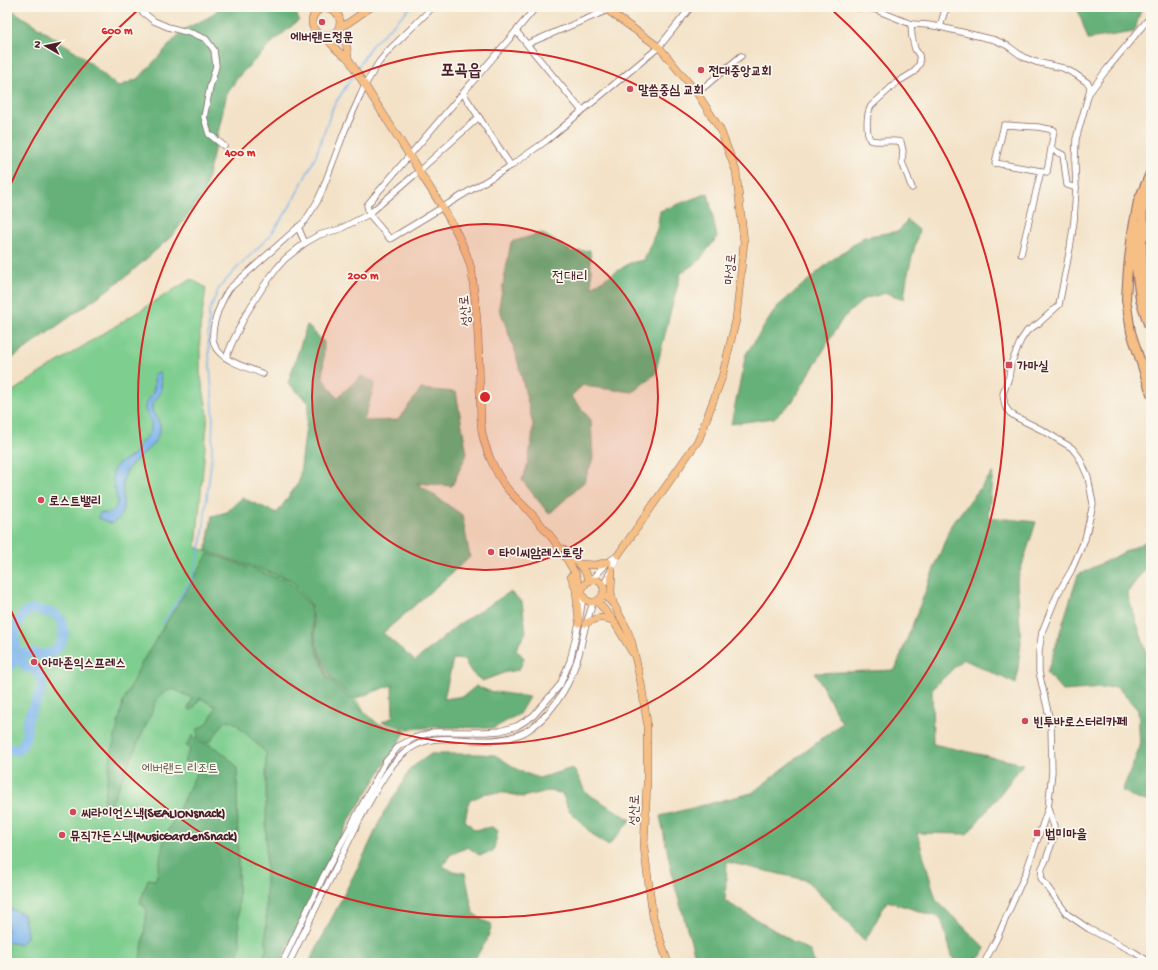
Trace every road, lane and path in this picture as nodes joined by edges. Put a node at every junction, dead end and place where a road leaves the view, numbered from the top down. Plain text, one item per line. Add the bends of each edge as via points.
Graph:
1 (136, 7) edge
2 (332, 7) edge
3 (371, 7) edge
4 (433, 7) edge
5 (536, 7) edge
6 (691, 7) edge
7 (848, 7) edge
8 (948, 7) edge
9 (876, 8) edge
10 (609, 9) edge
11 (1151, 16) edge
12 (911, 24) junction
13 (940, 27) junction
14 (338, 29) junction
15 (516, 31) junction
16 (325, 36) junction
17 (527, 44) junction
18 (659, 47) junction
19 (741, 56) dead end
20 (348, 58) junction
21 (364, 83) junction
22 (463, 93) junction
23 (697, 93) junction
24 (1089, 93) junction
25 (582, 111) junction
26 (479, 117) junction
27 (224, 146) dead end
28 (1051, 150) junction
29 (410, 155) junction
30 (511, 166) junction
31 (419, 171) junction
32 (1041, 171) junction
33 (1151, 171) edge
34 (1151, 187) edge
35 (912, 188) dead end
36 (1076, 188) junction
37 (1138, 201) junction
38 (443, 208) junction
39 (369, 214) junction
40 (1143, 216) junction
41 (298, 227) junction
42 (1151, 240) edge
43 (305, 243) junction
44 (1021, 254) dead end
45 (1151, 314) edge
46 (1151, 328) edge
47 (226, 358) junction
48 (263, 374) dead end
49 (1151, 394) edge
50 (556, 544) junction
51 (618, 555) joint
52 (565, 556) junction
53 (579, 564) junction
54 (610, 565) junction
55 (591, 580) junction
56 (603, 590) junction
57 (582, 593) junction
58 (595, 602) junction
59 (614, 605) junction
60 (613, 620) junction
61 (582, 623) junction
62 (635, 657) junction
63 (1048, 808) junction
64 (282, 963) edge
65 (289, 963) edge
66 (668, 963) edge
67 (984, 963) edge
68 (1151, 963) edge

1 - 27 street via 154,21 206,39 214,50 216,66 204,117 209,134
2 - 14 main road via 340,18
2 - 16 main road via 320,9 313,16 313,28
3 - 14 main road
4 - 21 street via 388,50
5 - 15 street
6 - 18 street
7 - 9 street
8 - 13 street
9 - 12 street
10 - 17 street
10 - 18 main road, 마성로
11 - 24 street
12 - 13 street
12 - 35 street via 920,63 914,72 896,83 871,106 868,135 870,140 877,142 901,142 902,162
13 - 24 street via 995,40 1023,57 1063,68 1088,83
14 - 16 main road via 332,35
14 - 20 main road via 347,48
15 - 17 street
15 - 22 street
16 - 20 main road
17 - 25 street
18 - 23 main road, 마성로
18 - 25 street
19 - 23 street
20 - 21 main road, 성산로
21 - 29 main road, 성산로
21 - 41 street via 317,202
22 - 26 street
22 - 29 street
23 - 51 main road, 마성로 via 720,129 736,171 744,242 736,320 722,378 699,439
24 - 36 street via 1076,139
25 - 30 street
26 - 30 street
26 - 31 street
28 - 32 street via 1047,172
28 - 32 street via 1054,130 1004,125 995,164
28 - 36 street via 1063,155 1067,185
29 - 31 main road, 성산로
29 - 39 street via 366,205
30 - 38 street
31 - 38 main road, 성산로
31 - 39 street
32 - 44 street
33 - 37 highway
34 - 40 highway via 1143,202
36 - 63 street via 1074,221 1059,305 1027,331 1021,340 1003,394 1005,406 1010,413 1072,448 1088,477 1093,504 1085,539 1057,595 1042,632 1039,652 1038,672 1051,725 1052,772
37 - 46 highway via 1135,261 1140,299
37 - 49 highway via 1132,233 1126,299 1131,332
38 - 39 street via 390,239
38 - 50 main road, 성산로 via 462,243 471,270 477,312 482,431 491,460 506,487
39 - 43 street
40 - 42 highway
40 - 45 highway via 1143,272
41 - 43 street
41 - 47 street via 229,289 222,300 213,328 213,340 215,348
43 - 47 street via 285,258 263,287 246,314
47 - 48 street
50 - 52 main road
50 - 53 main road via 573,556
51 - 54 street
52 - 57 main road via 575,572
52 - 61 main road via 576,590
53 - 54 main road
53 - 55 main road
54 - 55 street
54 - 56 street
54 - 59 main road
55 - 56 main road via 598,581
55 - 57 main road via 583,586
56 - 58 main road via 600,599
56 - 59 main road
57 - 58 main road via 589,601
57 - 61 street
58 - 60 main road
58 - 61 street
59 - 62 main road via 627,629
60 - 61 main road via 604,617
60 - 62 main road
61 - 64 street via 560,685 533,716 517,726 500,731 433,732 399,746 386,761 324,875
61 - 65 street via 576,663 565,691 549,711 524,732 505,739 488,741 434,739 418,744 403,753 392,764 369,802
62 - 66 main road, 성산로 via 647,722 644,847 653,917
63 - 67 street via 1026,872
63 - 68 street via 1054,826 1054,838 1042,868 1041,878 1067,914

